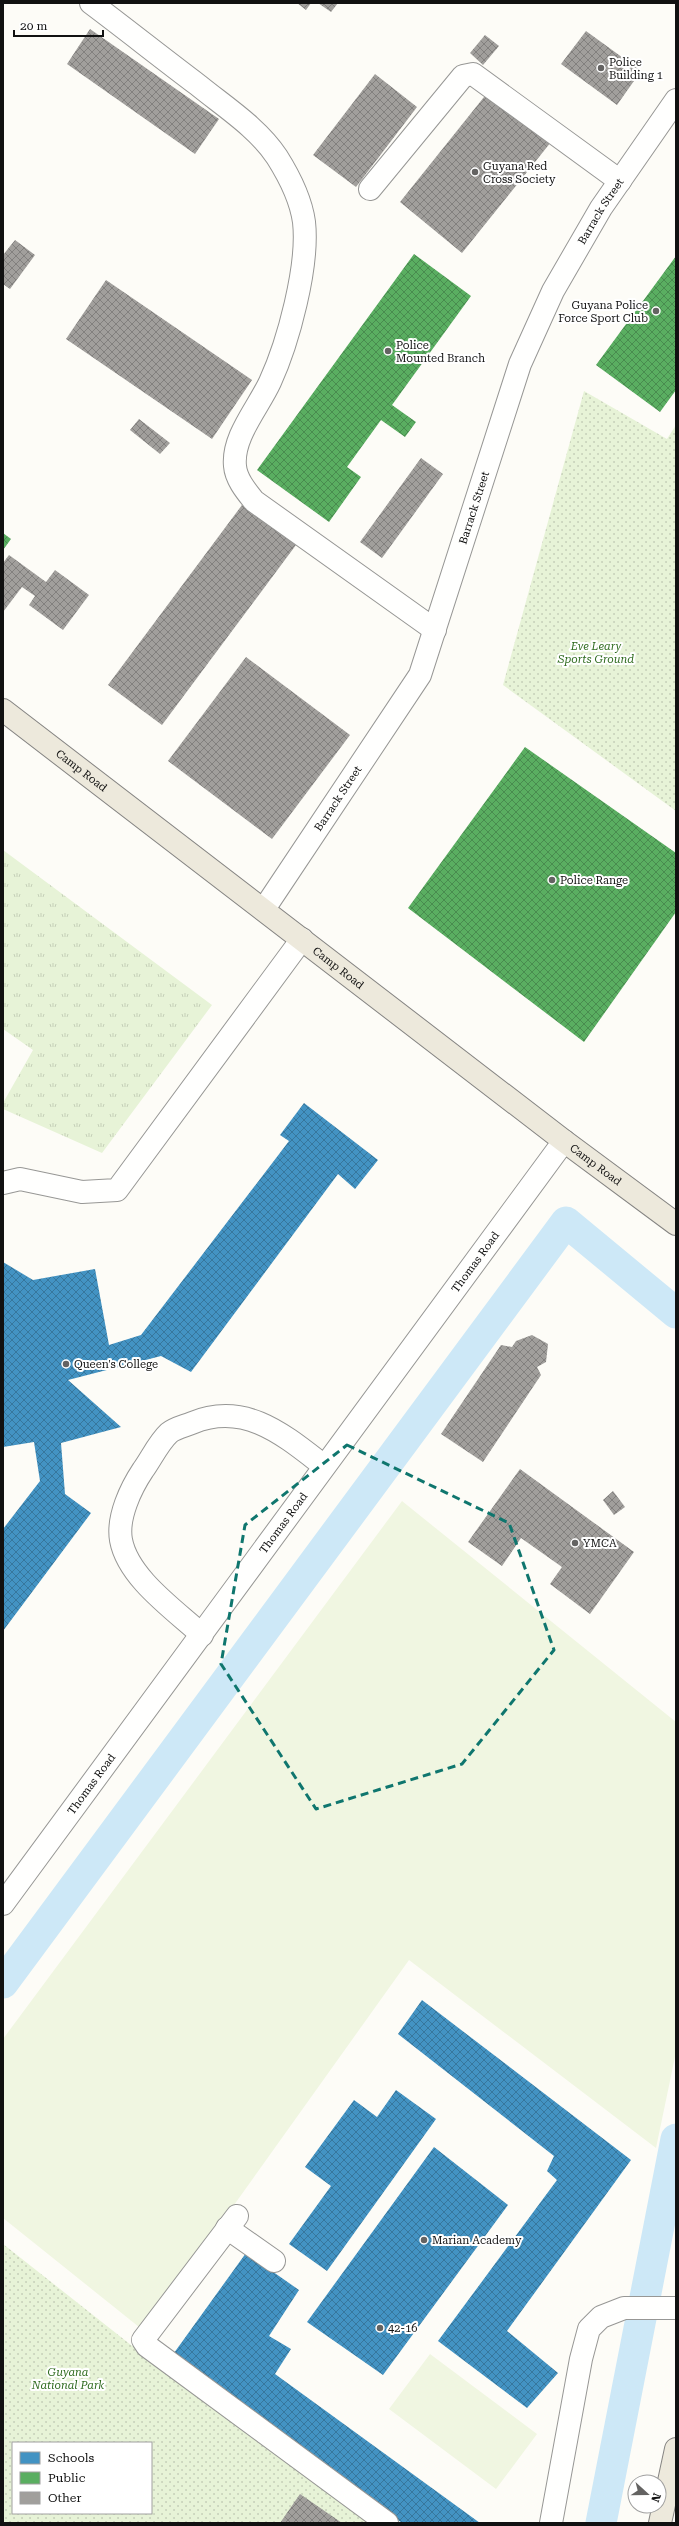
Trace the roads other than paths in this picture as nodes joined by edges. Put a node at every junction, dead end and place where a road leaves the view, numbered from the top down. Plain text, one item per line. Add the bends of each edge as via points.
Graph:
1 (91, 3) edge
2 (676, 100) edge
3 (620, 181) junction
4 (370, 189) dead end
5 (435, 630) junction
6 (3, 710) edge
7 (264, 909) junction
8 (302, 939) junction
9 (564, 1141) junction
10 (3, 1183) edge
11 (676, 1224) edge
12 (324, 1466) junction
13 (202, 1635) junction
14 (3, 1904) edge
15 (274, 2261) dead end
16 (676, 2308) edge
17 (676, 2449) edge
18 (387, 2523) edge
19 (551, 2523) edge
20 (660, 2523) edge

1 - 5 street via 221,103 262,139 277,157 298,199 304,222 293,316 270,382 240,437 235,467 239,479 254,500
2 - 3 street, Barrack Street
3 - 4 street via 473,74 463,76
3 - 5 street, Barrack Street via 553,291 520,364
5 - 7 street, Barrack Street via 420,675
6 - 7 main road, Camp Road
7 - 8 main road, Camp Road
8 - 9 main road, Camp Road
8 - 10 street via 117,1190 82,1192 20,1179
9 - 11 main road, Camp Road
9 - 12 street, Thomas Road
12 - 13 street, Thomas Road
12 - 13 street via 284,1436 248,1419 229,1415 202,1419 170,1432 136,1480 122,1516 121,1540 134,1572
13 - 14 street, Thomas Road
15 - 18 street via 232,2222 143,2340 147,2346 256,2428
16 - 19 street via 624,2308 601,2317 589,2330 581,2358
17 - 20 main road

